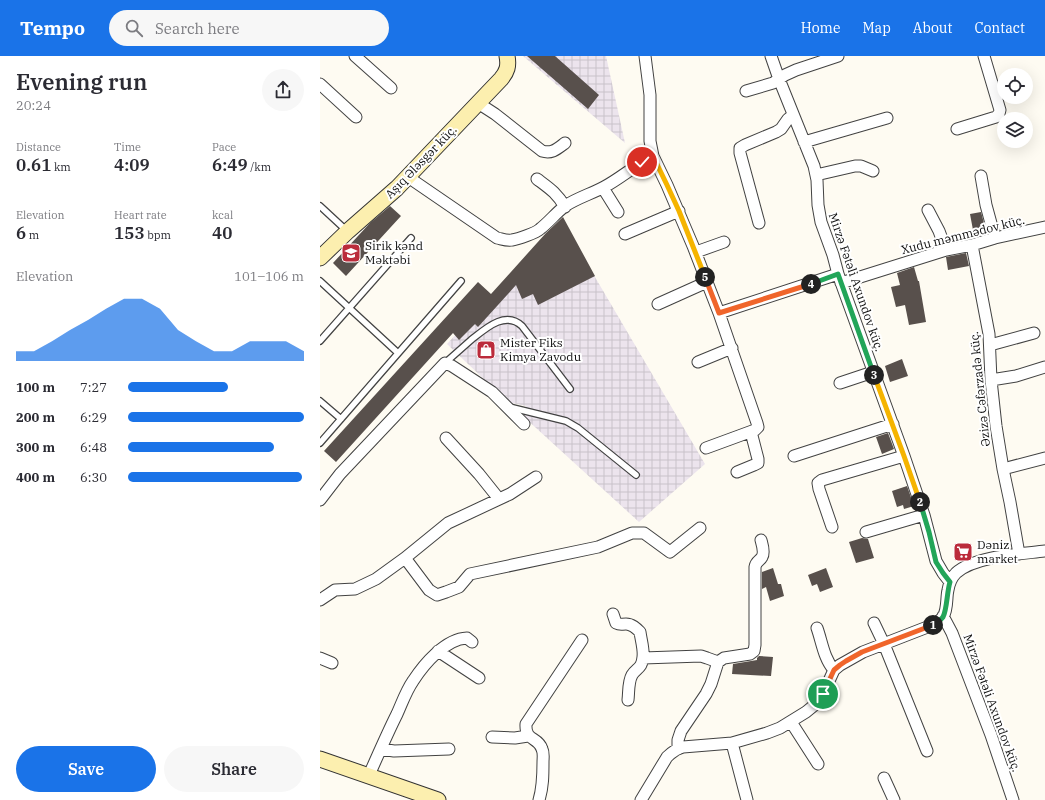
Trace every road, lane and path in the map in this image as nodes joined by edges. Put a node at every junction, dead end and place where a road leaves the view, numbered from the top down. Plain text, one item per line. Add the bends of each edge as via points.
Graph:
1 (355, 56) edge
2 (508, 56) edge
3 (645, 56) edge
4 (770, 56) edge
5 (838, 56) edge
6 (984, 56) edge
7 (779, 79) junction
8 (320, 84) edge
9 (391, 88) dead end
10 (746, 91) dead end
11 (478, 103) junction
12 (793, 115) junction
13 (356, 117) dead end
14 (887, 118) dead end
15 (957, 129) dead end
16 (804, 142) junction
17 (565, 143) dead end
18 (653, 156) junction
19 (872, 171) dead end
20 (816, 175) junction
21 (981, 176) dead end
22 (408, 177) junction
23 (537, 179) dead end
24 (603, 188) junction
25 (320, 206) edge
26 (565, 207) junction
27 (928, 210) dead end
28 (679, 211) junction
29 (618, 212) dead end
30 (759, 223) dead end
31 (1045, 227) edge
32 (348, 231) junction
33 (624, 234) dead end
34 (411, 238) dead end
35 (995, 238) junction
36 (724, 242) dead end
37 (972, 245) junction
38 (946, 250) junction
39 (696, 252) junction
40 (320, 258) edge
41 (840, 279) junction
42 (320, 281) edge
43 (461, 281) dead end
44 (707, 282) junction
45 (658, 304) dead end
46 (350, 307) junction
47 (719, 313) junction
48 (1034, 333) dead end
49 (320, 341) edge
50 (990, 345) junction
51 (732, 348) junction
52 (398, 353) junction
53 (698, 362) dead end
54 (445, 363) junction
55 (1045, 367) edge
56 (873, 372) junction
57 (991, 380) junction
58 (840, 383) dead end
59 (570, 389) dead end
60 (320, 401) edge
61 (507, 406) junction
62 (341, 419) junction
63 (524, 424) dead end
64 (893, 424) junction
65 (751, 432) junction
66 (446, 438) dead end
67 (320, 443) edge
68 (706, 448) dead end
69 (794, 456) dead end
70 (904, 456) junction
71 (1045, 458) edge
72 (1002, 469) junction
73 (737, 472) dead end
74 (636, 475) dead end
75 (536, 477) dead end
76 (320, 500) edge
77 (499, 500) junction
78 (924, 515) junction
79 (832, 527) dead end
80 (700, 528) dead end
81 (866, 532) dead end
82 (762, 540) dead end
83 (1045, 551) edge
84 (1019, 554) junction
85 (405, 558) junction
86 (950, 582) junction
87 (320, 600) edge
88 (613, 614) dead end
89 (943, 616) junction
90 (874, 623) dead end
91 (817, 628) dead end
92 (582, 640) dead end
93 (472, 642) dead end
94 (884, 644) junction
95 (438, 651) junction
96 (320, 658) edge
97 (643, 658) junction
98 (718, 662) junction
99 (332, 663) dead end
100 (834, 670) junction
101 (479, 678) dead end
102 (628, 700) dead end
103 (791, 722) junction
104 (528, 736) junction
105 (492, 737) dead end
106 (732, 743) junction
107 (381, 749) junction
108 (449, 749) dead end
109 (678, 749) junction
110 (927, 751) dead end
111 (320, 758) edge
112 (818, 764) dead end
113 (369, 776) junction
114 (884, 778) dead end
115 (438, 800) edge
116 (539, 800) edge
117 (641, 800) edge
118 (747, 800) edge
119 (894, 800) edge
120 (1013, 800) edge

1 - 9 street
2 - 11 street, Aşıq Ələsgər küç. via 506,73
3 - 18 street
4 - 7 street, Mirzə Fətəli Axundov küç.
5 - 7 street via 796,70
6 - 15 street via 999,114
7 - 10 street
7 - 12 street, Mirzə Fətəli Axundov küç.
8 - 13 street
11 - 17 street via 542,151 557,150
11 - 22 street, Aşıq Ələsgər küç.
12 - 16 street, Mirzə Fətəli Axundov küç.
12 - 30 street via 781,129 740,148
14 - 16 street
16 - 20 street, Mirzə Fətəli Axundov küç.
18 - 24 street
18 - 28 street
19 - 20 street via 855,166
20 - 41 street, Mirzə Fətəli Axundov küç. via 821,222
21 - 35 street
22 - 26 street via 497,238 505,240 536,232
22 - 32 street, Aşıq Ələsgər küç.
23 - 26 street via 552,190
24 - 26 street
24 - 29 street
25 - 32 lane
27 - 38 street
28 - 33 street
28 - 39 street
31 - 35 street, Xudu məmmədov küç.
32 - 40 street, Aşıq Ələsgər küç.
34 - 46 lane
35 - 37 street, Xudu məmmədov küç.
36 - 39 street
37 - 38 street, Xudu məmmədov küç.
37 - 50 street, Əzizə Cəfərzadə küç.
38 - 41 street, Xudu məmmədov küç.
39 - 44 street
41 - 47 street, Xudu məmmədov küç.
41 - 56 street, Mirzə Fətəli Axundov küç.
42 - 46 lane
43 - 52 lane
44 - 45 street
44 - 47 street
46 - 49 lane
46 - 52 lane
47 - 51 street
48 - 50 street
50 - 57 street, Əzizə Cəfərzadə küç.
51 - 53 street
51 - 65 street via 758,427
52 - 62 lane
54 - 59 lane via 488,326 508,320 522,326
54 - 61 street via 485,387
54 - 76 street via 340,474
55 - 57 street
56 - 58 street
56 - 64 street, Mirzə Fətəli Axundov küç.
57 - 72 street, Əzizə Cəfərzadə küç.
60 - 62 lane
61 - 63 street
61 - 74 lane via 566,421
62 - 67 lane
64 - 69 street
64 - 70 street, Mirzə Fətəli Axundov küç.
65 - 68 street
65 - 73 street via 758,463
66 - 77 street
70 - 78 street, Mirzə Fətəli Axundov küç.
70 - 79 street via 818,483
71 - 72 street
72 - 84 street, Əzizə Cəfərzadə küç.
75 - 77 street
77 - 85 street via 448,523
78 - 81 street
78 - 86 street, Mirzə Fətəli Axundov küç. via 936,562
80 - 85 street via 670,552 644,533 632,533 598,547 470,574 459,587 437,595 429,590
82 - 98 street via 762,557 755,567 754,651 750,654 724,658
83 - 84 street
84 - 86 street via 973,564 955,574
85 - 87 street via 376,579 354,589 335,590
86 - 89 street
88 - 97 street via 616,623 631,625 640,632
89 - 94 street via 930,626
89 - 120 street, Mirzə Fətəli Axundov küç. via 991,734
90 - 94 street
91 - 100 street via 827,659
92 - 104 street via 526,724
93 - 95 street via 462,638
94 - 100 street via 862,652
94 - 110 street
95 - 101 street
95 - 107 street via 409,688
96 - 99 street
97 - 98 street via 701,656
97 - 102 street via 638,670 632,674
98 - 109 street via 706,694 681,731
100 - 103 street via 817,703
103 - 106 street via 767,734
103 - 112 street
104 - 105 street
104 - 116 street via 542,749 543,780
106 - 109 street
106 - 118 street
107 - 108 street
107 - 113 street
109 - 117 street via 667,757
111 - 113 street
113 - 115 street
114 - 119 street

